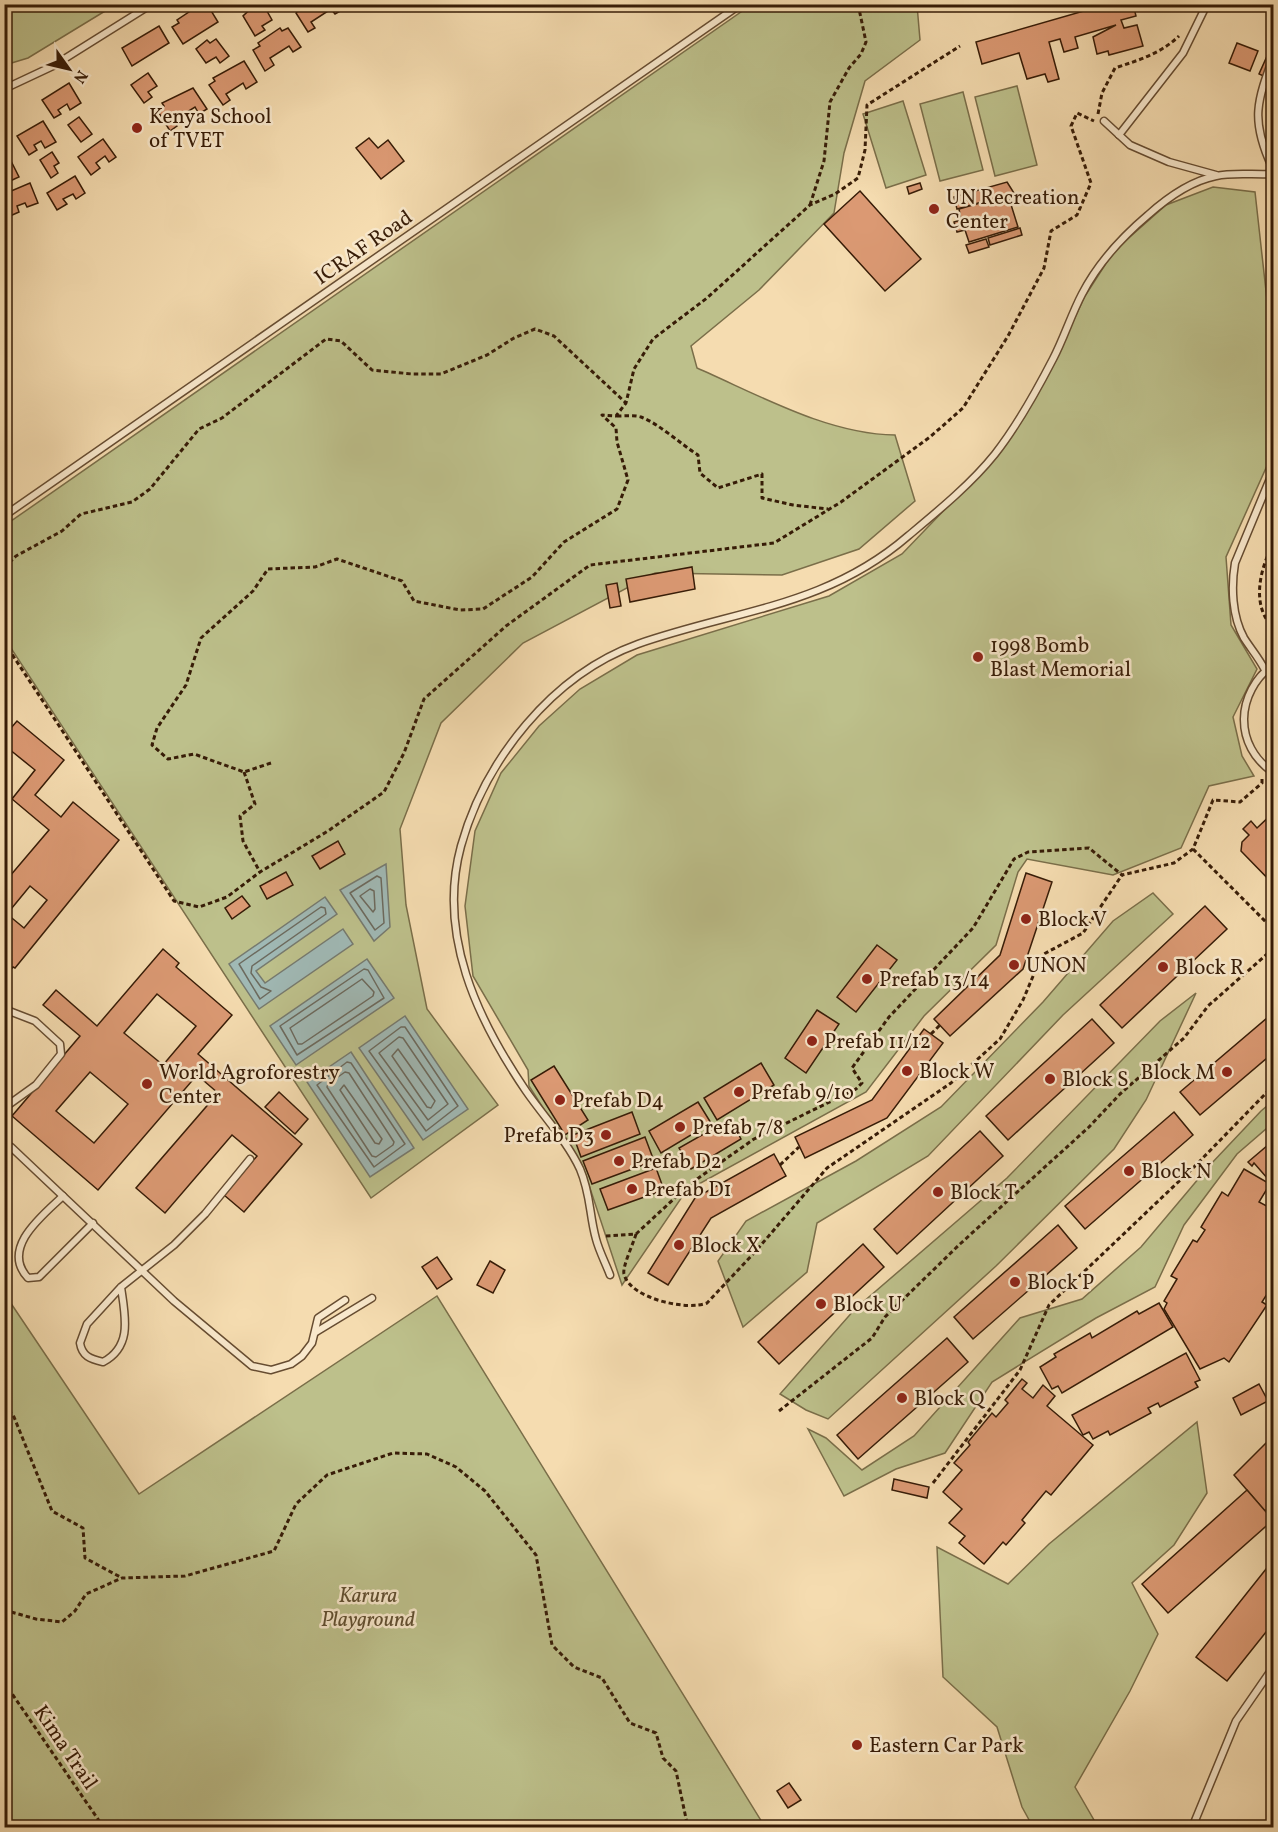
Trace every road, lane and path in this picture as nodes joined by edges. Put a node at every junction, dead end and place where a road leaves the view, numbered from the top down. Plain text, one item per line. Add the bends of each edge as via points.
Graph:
1 (152, 4) edge
2 (741, 4) edge
3 (858, 4) edge
4 (1207, 4) edge
5 (1181, 34) dead end
6 (960, 46) dead end
7 (1274, 55) edge
8 (4, 89) edge
9 (1104, 121) dead end
10 (1119, 135) junction
11 (1274, 155) edge
12 (1272, 171) junction
13 (1216, 176) junction
14 (1274, 202) edge
15 (810, 205) junction
16 (626, 404) junction
17 (616, 416) junction
18 (1274, 469) edge
19 (830, 509) junction
20 (4, 516) edge
21 (1274, 543) edge
22 (4, 568) edge
23 (1274, 628) edge
24 (4, 642) edge
25 (1274, 664) edge
26 (1265, 670) junction
27 (271, 763) dead end
28 (1263, 766) junction
29 (244, 771) junction
30 (1274, 773) edge
31 (1193, 849) junction
32 (260, 872) junction
33 (1122, 875) junction
34 (1274, 930) edge
35 (1274, 948) edge
36 (4, 1009) edge
37 (940, 1025) dead end
38 (932, 1034) dead end
39 (1274, 1085) edge
40 (4, 1108) edge
41 (4, 1147) edge
42 (799, 1147) dead end
43 (250, 1160) dead end
44 (780, 1165) dead end
45 (63, 1196) junction
46 (93, 1223) junction
47 (636, 1234) junction
48 (596, 1238) junction
49 (143, 1272) junction
50 (610, 1275) dead end
51 (121, 1287) junction
52 (372, 1298) dead end
53 (345, 1300) dead end
54 (316, 1332) junction
55 (4, 1404) edge
56 (779, 1411) dead end
57 (933, 1482) dead end
58 (122, 1578) junction
59 (4, 1610) edge
60 (1274, 1666) edge
61 (4, 1682) edge
62 (104, 1827) edge
63 (688, 1827) edge
64 (1192, 1827) edge

1 - 8 lane via 53,66
2 - 20 lane, ICRAF Road
3 - 15 path via 866,42 830,102 824,161
4 - 10 lane via 1183,53
5 - 19 path via 1165,49 1114,68 1102,93 1096,122 1077,113 1071,126 1091,183 1077,215 1051,231 1044,268 963,408 930,437
6 - 15 path via 867,105 865,150 858,178
7 - 12 lane via 1258,98 1258,127
9 - 10 lane
10 - 13 lane via 1130,145 1170,162
11 - 12 lane
12 - 13 lane
12 - 14 lane
13 - 48 lane via 1165,199 1109,254 1083,292 1053,359 995,454 904,540 850,577 791,602 637,644 600,662 542,709 488,776 460,849 453,895 457,943 471,994 483,1020 579,1168 592,1202
15 - 16 path via 707,298 654,339 634,369
16 - 17 path
16 - 22 path via 554,336 535,329 441,374 372,370 341,341 326,339 222,418 199,429 150,489 132,502 81,514 62,531 16,556
17 - 19 path via 640,416 666,431 698,455 700,473 718,488 762,474 762,498
17 - 29 path via 602,415 616,428 628,480 617,509 564,542 532,577 483,609 460,610 414,601 402,581 337,559 315,567 268,569 253,591 201,638 186,685 157,728 152,745 168,759 194,754
18 - 26 lane via 1235,563 1233,578 1234,606 1244,638
19 - 32 path via 774,543 590,565 506,626 424,699 384,792
21 - 23 path via 1266,557 1258,591 1266,621
24 - 32 path via 174,901 199,907 227,897
25 - 26 lane
26 - 28 lane via 1245,700 1243,718 1252,752
27 - 29 path
28 - 30 lane
28 - 31 path via 1262,783 1240,802 1213,800
29 - 32 path via 255,804 240,816 243,841
31 - 33 path via 1174,864
31 - 34 path
33 - 47 path via 1089,848 1028,852 1014,859 974,928 889,1017 852,1068 862,1083 856,1089 754,1139 690,1184
33 - 47 path via 1083,933 1042,955 1023,1000 1000,1039 943,1089 827,1168 707,1303 697,1308 637,1292 627,1282 624,1269
35 - 56 path via 1208,1006 1184,1038 960,1244 885,1317 872,1338
36 - 40 lane via 35,1021 60,1044 61,1054 36,1085
37 - 38 path
39 - 57 path via 1049,1305 1020,1370
41 - 45 lane via 11,1147
42 - 44 path
43 - 49 lane via 205,1214
45 - 46 lane
45 - 46 lane via 34,1220 20,1238 14,1260 19,1271 28,1278 39,1277
46 - 49 lane
47 - 48 path
48 - 50 lane
49 - 51 lane
49 - 54 lane via 252,1366 271,1370 291,1364 309,1350
51 - 51 lane via 80,1337 81,1349 102,1362 119,1350 123,1342 126,1328
52 - 54 lane
53 - 54 lane via 318,1318
55 - 58 path via 14,1417 52,1511 83,1528 85,1558
58 - 59 path via 86,1594 62,1622
58 - 63 path via 185,1576 274,1551 296,1504 327,1475 393,1453 427,1454 456,1467 485,1491 536,1555 552,1645 574,1667 602,1678 630,1723 656,1734 663,1758 676,1771
60 - 64 lane via 1236,1721
61 - 62 path, Kima Trail

